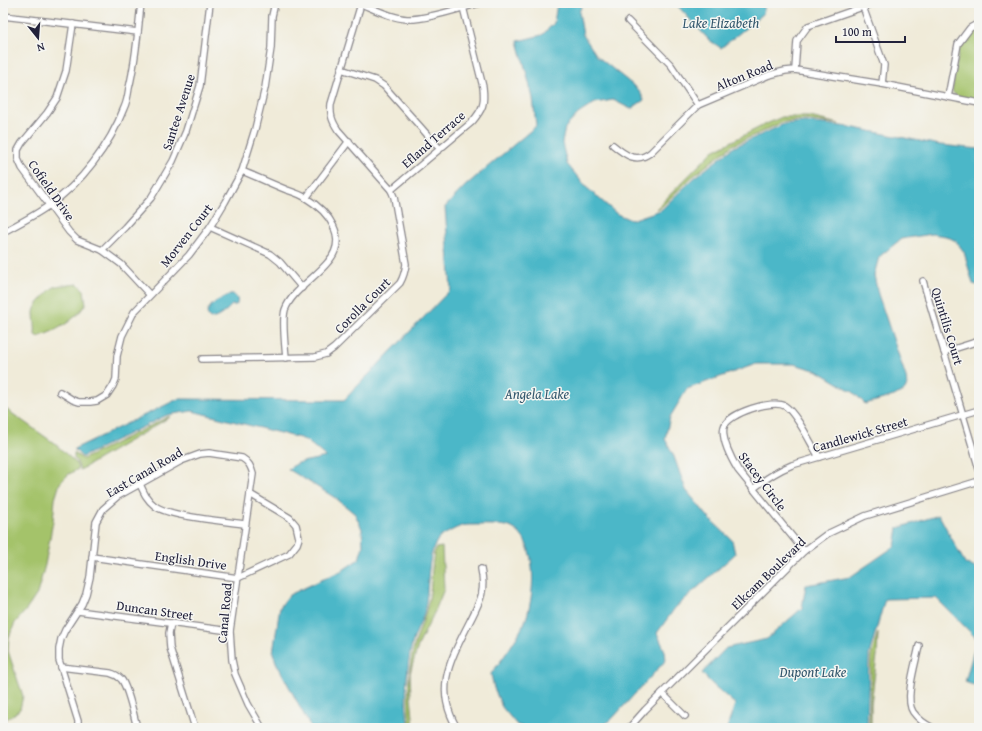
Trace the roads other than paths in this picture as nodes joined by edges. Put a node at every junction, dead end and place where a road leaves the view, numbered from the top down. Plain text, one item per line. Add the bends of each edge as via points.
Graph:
1 (4, 3) edge
2 (141, 3) edge
3 (210, 3) edge
4 (275, 3) edge
5 (360, 3) edge
6 (480, 3) edge
7 (874, 3) edge
8 (463, 7) junction
9 (864, 7) junction
10 (3, 10) edge
11 (3, 16) edge
12 (628, 21) dead end
13 (979, 23) edge
14 (73, 24) junction
15 (138, 32) junction
16 (341, 69) junction
17 (795, 70) junction
18 (882, 84) junction
19 (948, 97) junction
20 (979, 103) edge
21 (698, 105) junction
22 (349, 141) junction
23 (613, 145) dead end
24 (440, 149) junction
25 (242, 171) junction
26 (391, 190) junction
27 (306, 198) junction
28 (49, 206) junction
29 (210, 227) junction
30 (3, 232) edge
31 (102, 250) junction
32 (923, 281) dead end
33 (302, 288) junction
34 (149, 294) junction
35 (979, 341) edge
36 (944, 352) junction
37 (286, 358) junction
38 (202, 359) dead end
39 (60, 392) dead end
40 (979, 410) edge
41 (962, 415) junction
42 (819, 457) junction
43 (979, 469) edge
44 (979, 481) edge
45 (140, 484) junction
46 (753, 489) junction
47 (250, 494) junction
48 (245, 524) junction
49 (804, 551) junction
50 (92, 557) junction
51 (481, 568) dead end
52 (238, 578) junction
53 (78, 611) junction
54 (170, 623) junction
55 (230, 631) junction
56 (919, 646) dead end
57 (61, 667) junction
58 (662, 693) junction
59 (685, 716) dead end
60 (78, 728) edge
61 (137, 728) edge
62 (195, 728) edge
63 (262, 728) edge
64 (457, 728) edge
65 (629, 728) edge
66 (933, 728) edge

1 - 10 street
2 - 15 street
3 - 31 street, Santee Avenue via 200,86 173,162 151,198
4 - 25 street, Morven Court via 265,88
5 - 8 street via 394,17 407,19
5 - 16 street, Corolla Court
6 - 8 street
7 - 9 street
8 - 24 street, Efland Terrace via 484,100 481,111 472,122
9 - 17 street via 808,26 797,41
9 - 18 street via 884,65
11 - 14 street
12 - 21 street via 671,66
13 - 19 street via 970,28 958,44
14 - 15 street
14 - 28 street, Cofield Drive via 66,72 56,98 48,113 18,150 22,168
15 - 28 street via 125,107 117,125 86,172
16 - 22 street, Corolla Court via 330,114 332,122
16 - 24 street via 375,80 384,86
17 - 18 street, Alton Road
17 - 21 street, Alton Road via 769,74
18 - 19 street, Alton Road
19 - 20 street, Alton Road
21 - 23 street, Alton Road via 644,157 630,157
22 - 26 street, Corolla Court
22 - 27 street
24 - 26 street, Efland Terrace
25 - 27 street
25 - 29 street, Morven Court
26 - 37 street, Corolla Court via 396,204 406,264 406,272 400,283 326,354
27 - 33 street via 323,212 332,224 337,234 337,246 327,263
28 - 30 street
28 - 31 street, Cofield Drive via 77,240
29 - 33 street via 270,254
29 - 34 street, Morven Court via 189,254
31 - 34 street, Cofield Drive via 121,264
32 - 36 street, Quintilis Court
33 - 37 street via 290,300 285,311
34 - 39 street, Morven Court via 126,326 117,356 116,379 107,395 90,402 79,402
35 - 36 street
36 - 41 street, Quintilis Court
37 - 38 street, Corolla Court
40 - 41 street, Candlewick Street
41 - 42 street, Candlewick Street
41 - 43 street, Quintilis Court
42 - 46 street, Candlewick Street via 779,470
42 - 46 street, Stacey Circle via 793,413 784,406 767,405 738,414 728,420 724,427 726,445 738,470
44 - 49 street, Elkcam Boulevard via 865,516 827,534
45 - 47 street, East Canal Road via 181,461 200,454 219,454 242,458 251,466 253,474
45 - 48 street via 149,501 169,513
45 - 50 street, East Canal Road via 118,496 103,509 96,522
46 - 49 street, Stacey Circle
47 - 48 street, Canal Road
47 - 52 street, English Drive via 290,518 296,525 299,538 289,554
48 - 52 street, Canal Road
49 - 58 street, Elkcam Boulevard
50 - 52 street, English Drive
50 - 53 street, East Canal Road via 86,594
51 - 64 street via 483,592 454,652 445,681 446,702
52 - 55 street, Canal Road
53 - 54 street, Duncan Street
53 - 57 street, East Canal Road via 61,639
54 - 55 street, Duncan Street
54 - 62 street via 170,648
55 - 63 street, Canal Road via 235,674
56 - 66 street via 909,696 910,705 921,721
57 - 60 street, East Canal Road
57 - 61 street via 115,675 125,687
58 - 59 street
58 - 65 street, Elkcam Boulevard

